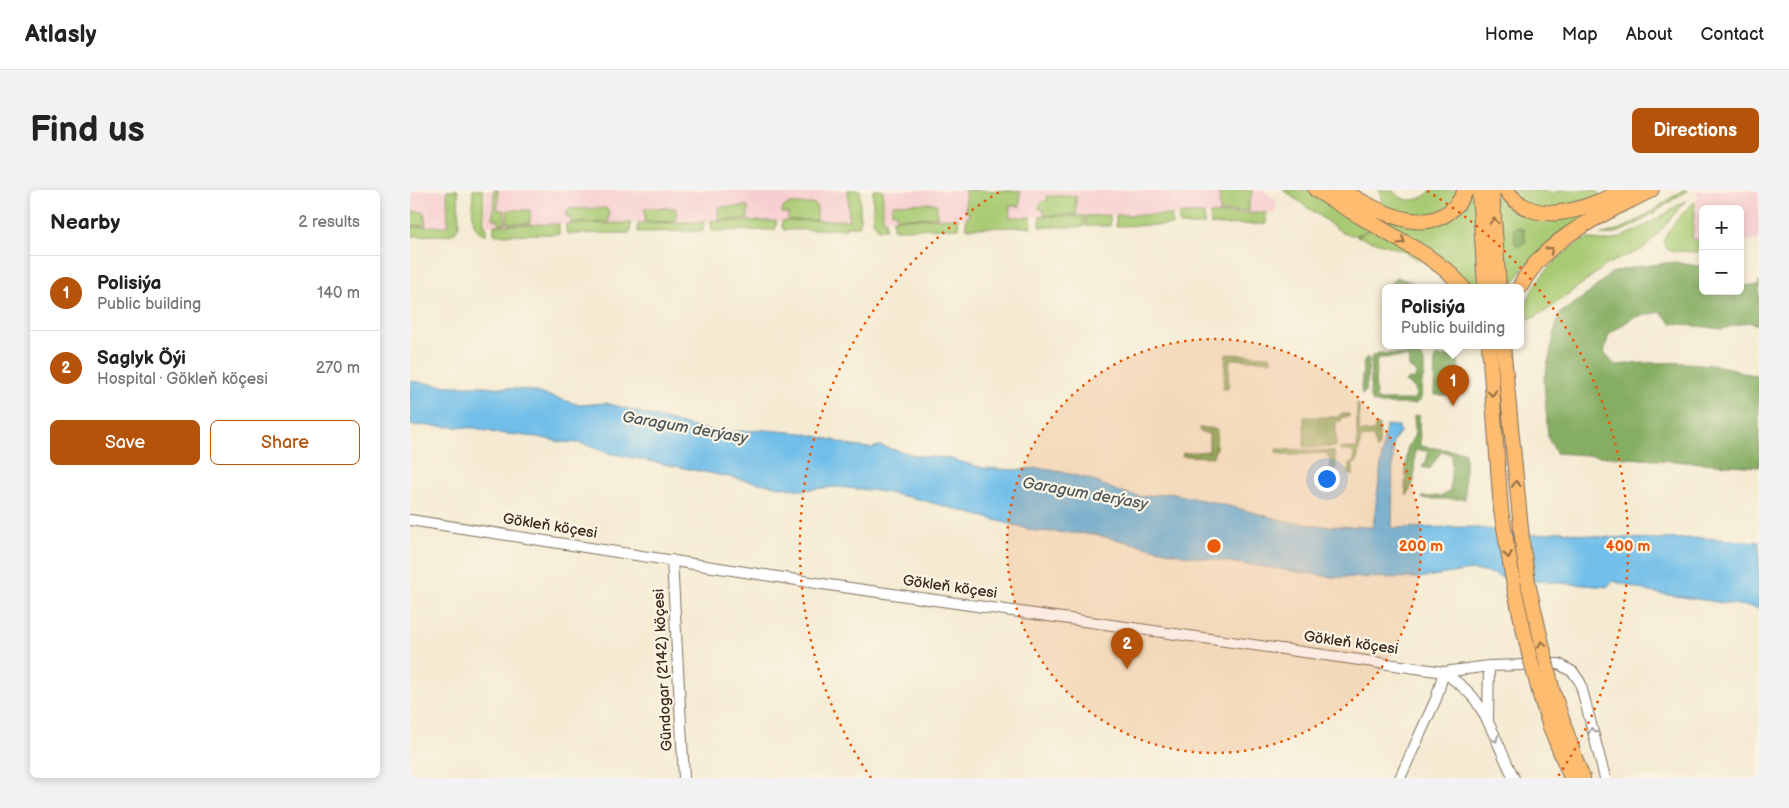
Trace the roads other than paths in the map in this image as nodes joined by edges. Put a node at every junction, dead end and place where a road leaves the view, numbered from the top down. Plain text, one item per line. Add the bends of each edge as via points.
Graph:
1 (1316, 190) edge
2 (1341, 190) edge
3 (1466, 190) edge
4 (1479, 190) edge
5 (1492, 190) edge
6 (1506, 190) edge
7 (1624, 190) edge
8 (1651, 190) edge
9 (1613, 202) junction
10 (1363, 210) junction
11 (1459, 284) edge
12 (1485, 284) edge
13 (1499, 284) edge
14 (1522, 284) edge
15 (1486, 349) edge
16 (1490, 349) edge
17 (1502, 349) edge
18 (1507, 349) edge
19 (1497, 367) junction
20 (410, 520) edge
21 (672, 560) junction
22 (1489, 666) junction
23 (1444, 672) junction
24 (1547, 694) junction
25 (1488, 722) junction
26 (684, 778) edge
27 (1400, 778) edge
28 (1514, 778) edge
29 (1571, 778) edge
30 (1584, 778) edge
31 (1605, 778) edge

1 - 10 highway
2 - 10 highway
3 - 10 highway via 1446,214 1423,221
4 - 12 main road
13 -> 5 main road
6 - 9 highway via 1517,202 1544,213
7 - 9 highway
8 - 9 highway
14 -> 9 highway via 1532,267 1550,250
10 -> 11 highway via 1450,273
15 - 19 highway, bridge
16 - 19 main road, bridge
17 - 19 main road, bridge
18 - 19 highway, bridge
19 - 24 main road, bridge via 1501,510 1529,654
20 - 21 street, Gökleň köçesi
21 - 23 street, Gökleň köçesi
21 - 26 street, Gündogar (2142) köçesi
22 - 23 street
22 - 25 street
31 -> 22 street via 1580,682 1573,672 1559,664
23 - 25 street, Gökleň köçesi via 1476,700
23 - 27 street via 1436,699
24 - 29 main road via 1550,727
24 - 30 main road
25 -> 28 street, Gökleň köçesi

